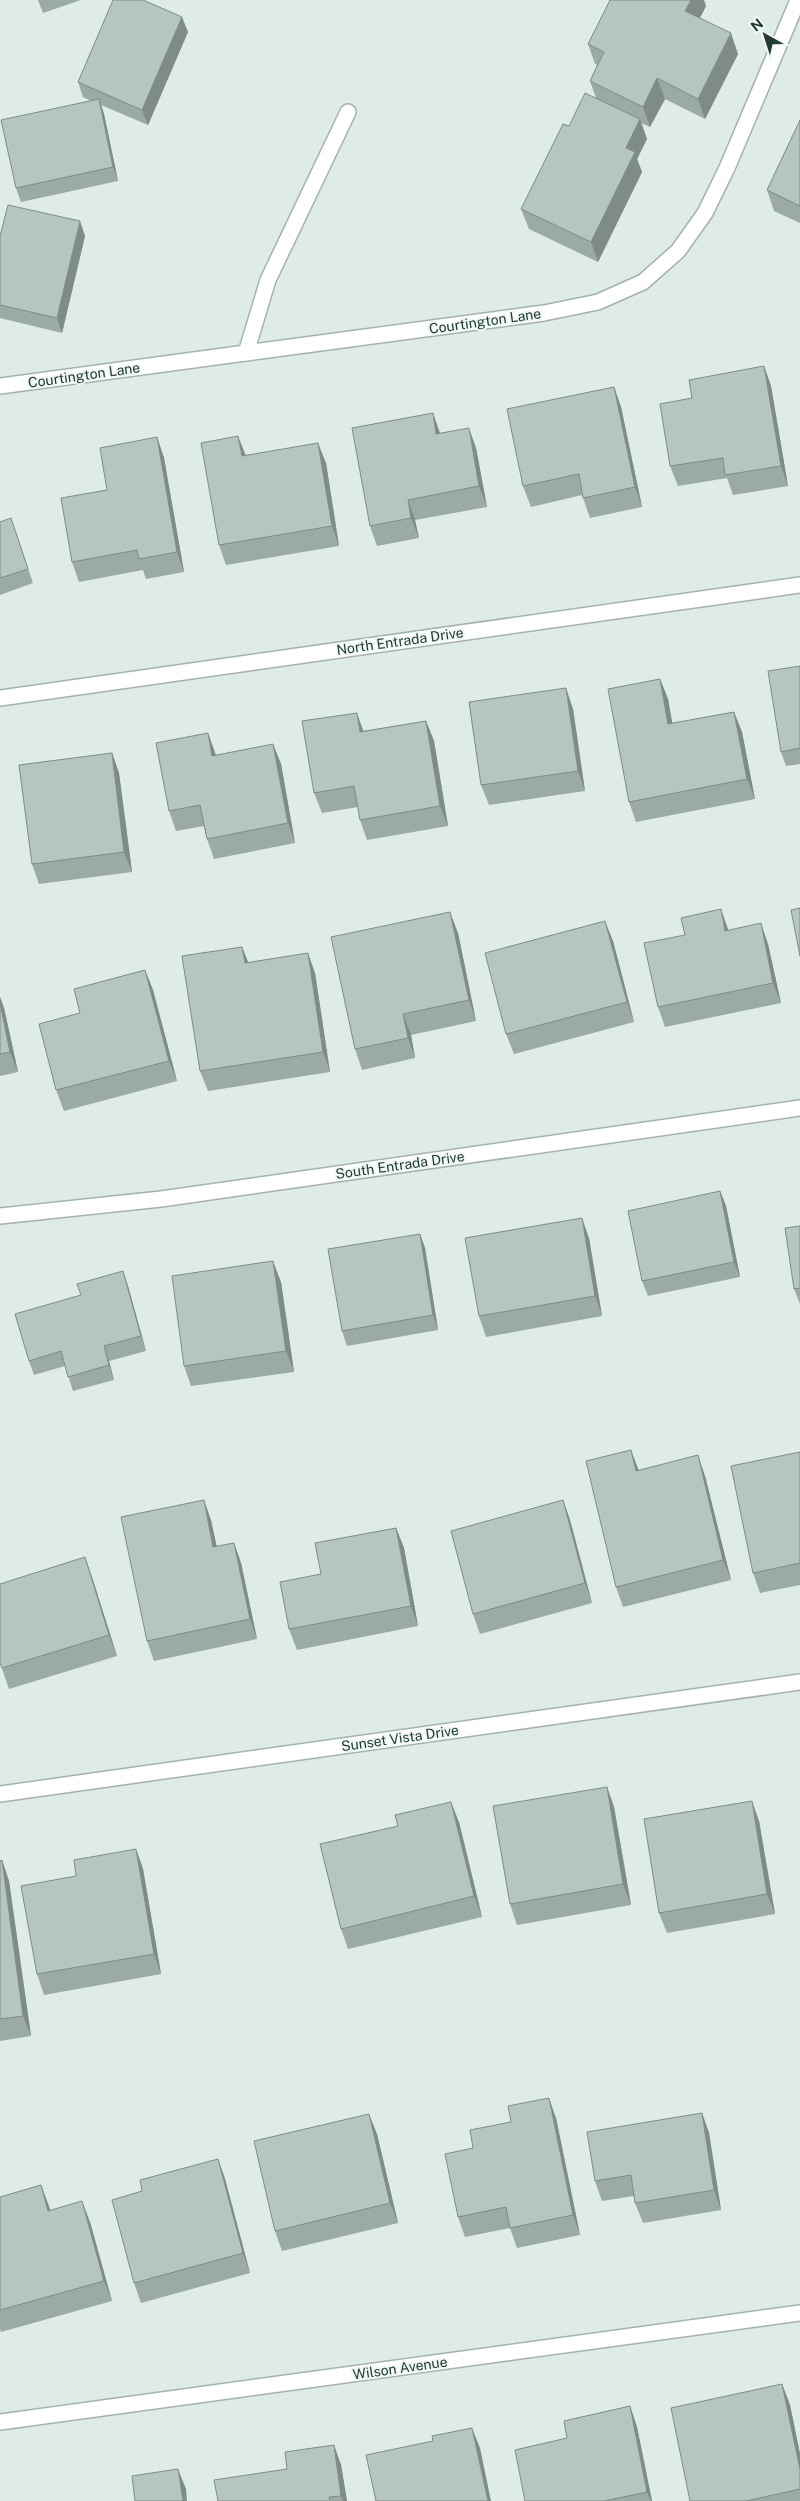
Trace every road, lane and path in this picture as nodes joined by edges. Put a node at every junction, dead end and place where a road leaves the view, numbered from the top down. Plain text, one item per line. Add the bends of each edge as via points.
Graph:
1 (798, 0) edge
2 (348, 112) dead end
3 (246, 354) junction
4 (0, 386) edge
5 (800, 585) edge
6 (0, 698) edge
7 (800, 1108) edge
8 (0, 1216) edge
9 (800, 1682) edge
10 (0, 1794) edge
11 (800, 2313) edge
12 (0, 2422) edge

1 - 3 street, Courtington Lane via 705,213 678,251 643,282 598,302 544,313
2 - 3 street via 268,280
3 - 4 street, Courtington Lane
5 - 6 street, North Entrada Drive
7 - 8 street, South Entrada Drive via 161,1199
9 - 10 street, Sunset Vista Drive
11 - 12 street, Wilson Avenue

